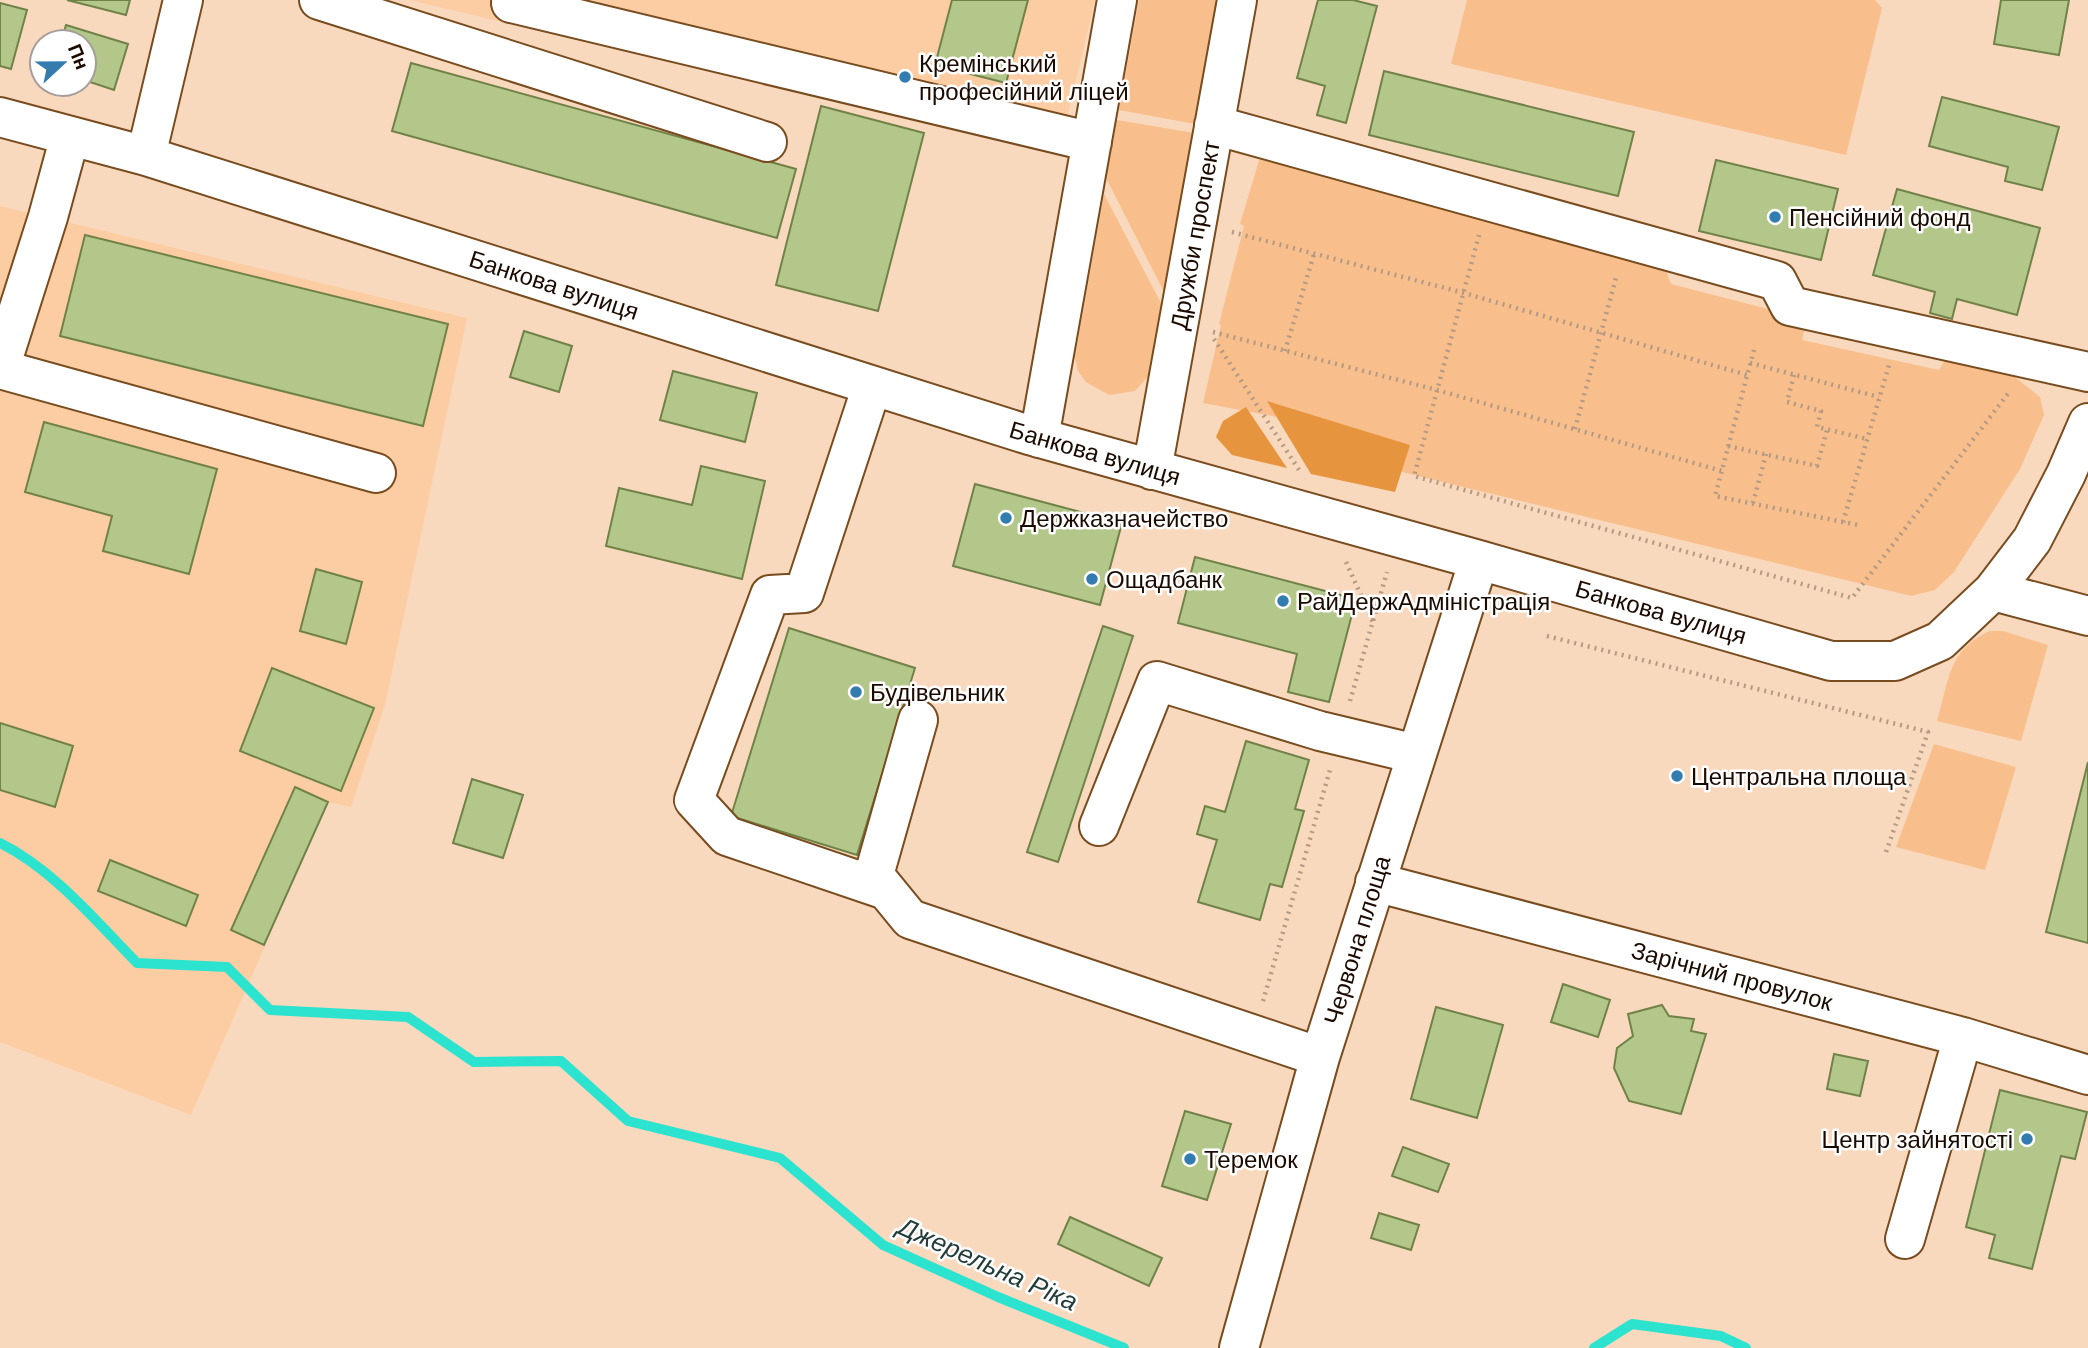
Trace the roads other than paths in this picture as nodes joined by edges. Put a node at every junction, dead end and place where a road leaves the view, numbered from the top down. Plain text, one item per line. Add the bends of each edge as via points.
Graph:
1 (183, 0) edge
2 (319, 0) edge
3 (1117, 0) edge
4 (1237, 0) edge
5 (511, 3) dead end
6 (587, 10) edge
7 (0, 117) edge
8 (1214, 125) junction
9 (70, 136) junction
10 (767, 142) dead end
11 (1092, 142) junction
12 (146, 156) junction
13 (0, 369) edge
14 (2088, 372) edge
15 (872, 386) junction
16 (2088, 423) edge
17 (1039, 438) junction
18 (1152, 470) junction
19 (376, 473) dead end
20 (1479, 560) junction
21 (1993, 591) junction
22 (2088, 616) edge
23 (918, 720) dead end
24 (1416, 754) junction
25 (1099, 826) dead end
26 (1375, 881) junction
27 (886, 890) junction
28 (1963, 1037) junction
29 (1320, 1057) junction
30 (2088, 1075) edge
31 (1905, 1239) dead end
32 (1242, 1336) edge

1 - 12 street
2 - 10 street
3 - 11 street
4 - 8 street, Дружби проспект
5 - 6 street
6 - 11 street
7 - 9 street, Банкова вулиця
8 - 14 street via 1777,281 1790,306
8 - 18 street, Дружби проспект
9 - 12 street, Банкова вулиця
9 - 13 street
11 - 17 street
12 - 15 street, Банкова вулиця
13 - 19 street
15 - 17 street, Банкова вулиця
15 - 27 street via 804,593 770,595 694,800 727,836
16 - 21 street, Банкова вулиця via 2032,540
17 - 18 street, Банкова вулиця
18 - 20 street, Банкова вулиця
20 - 21 street, Банкова вулиця via 1831,661 1895,661 1940,641
20 - 24 street, Червона площа
21 - 22 street
23 - 27 street via 874,875
24 - 25 street via 1157,681
24 - 26 street, Червона площа
26 - 28 street, Зарічний провулок
26 - 29 street, Червона площа
27 - 29 street via 910,919
28 - 30 street, Зарічний провулок
28 - 31 street
29 - 32 street, Червона площа

